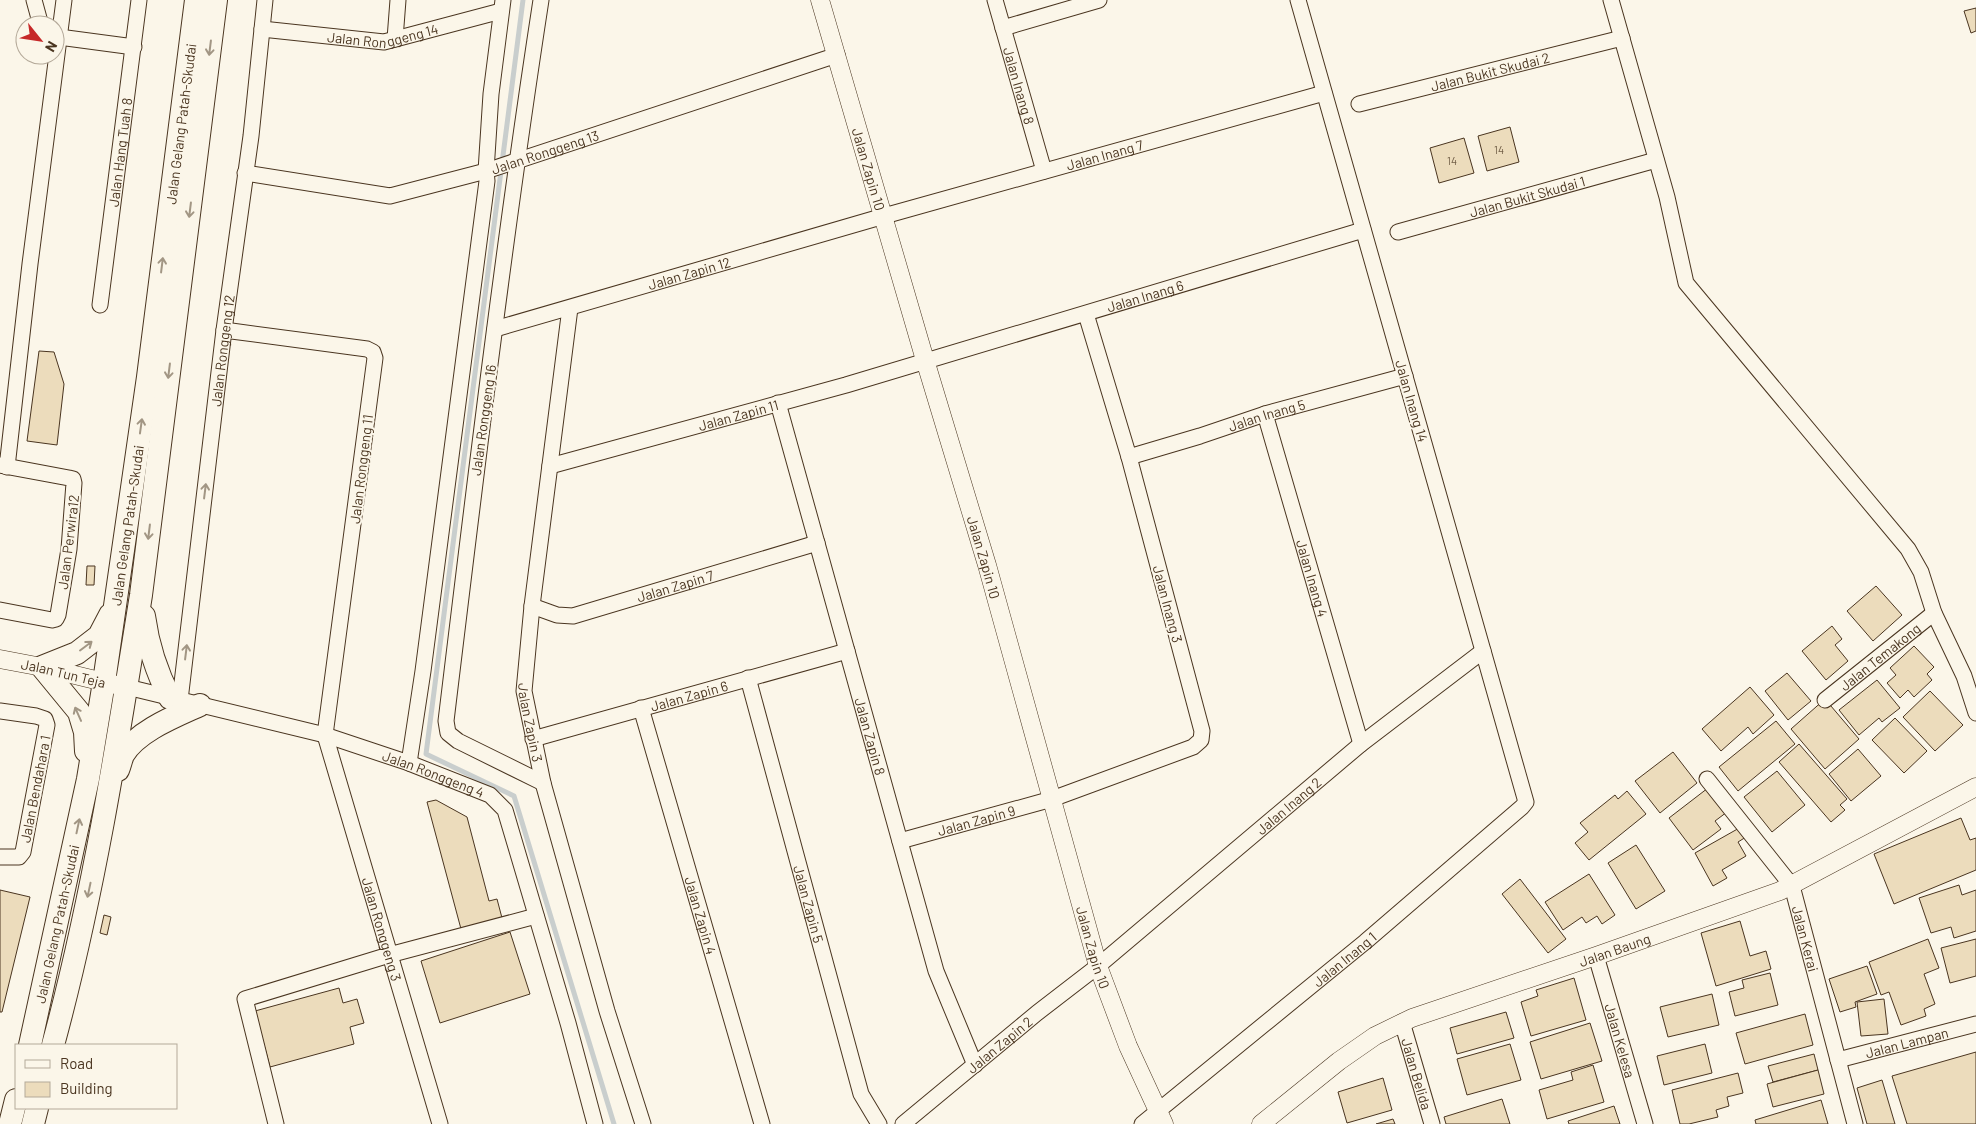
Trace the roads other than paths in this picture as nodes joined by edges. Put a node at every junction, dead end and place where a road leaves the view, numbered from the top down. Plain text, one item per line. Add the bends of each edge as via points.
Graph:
1 (34, 0) edge
2 (64, 0) edge
3 (140, 0) edge
4 (196, 0) edge
5 (216, 0) edge
6 (265, 0) edge
7 (398, 0) edge
8 (540, 0) edge
9 (820, 0) edge
10 (995, 0) edge
11 (1099, 0) edge
12 (1298, 0) edge
13 (1611, 0) edge
14 (502, 5) edge
15 (38, 15) edge
16 (61, 15) edge
17 (1003, 28) junction
18 (262, 29) junction
19 (65, 37) edge
20 (1622, 38) junction
21 (396, 39) junction
22 (134, 47) junction
23 (837, 55) junction
24 (54, 65) edge
25 (1324, 92) junction
26 (1359, 104) dead end
27 (518, 160) junction
28 (1656, 160) junction
29 (486, 170) junction
30 (1044, 171) junction
31 (245, 173) junction
32 (884, 216) junction
33 (1363, 230) junction
34 (1398, 232) dead end
35 (100, 304) dead end
36 (570, 308) junction
37 (1086, 314) junction
38 (495, 329) junction
39 (224, 330) junction
40 (925, 360) junction
41 (1405, 376) junction
42 (778, 403) junction
43 (1265, 414) junction
44 (1129, 457) junction
45 (4, 466) edge
46 (550, 466) junction
47 (817, 543) junction
48 (141, 596) junction
49 (117, 600) junction
50 (532, 606) junction
51 (0, 610) edge
52 (1934, 613) junction
53 (847, 651) junction
54 (1483, 651) junction
55 (0, 660) edge
56 (42, 667) junction
57 (748, 678) junction
58 (104, 682) junction
59 (127, 687) junction
60 (1825, 700) dead end
61 (184, 701) junction
62 (641, 708) junction
63 (0, 711) edge
64 (1976, 713) edge
65 (325, 735) junction
66 (533, 739) junction
67 (1361, 744) junction
68 (409, 762) junction
69 (88, 779) junction
70 (1707, 780) dead end
71 (543, 783) junction
72 (1976, 787) edge
73 (1052, 799) junction
74 (1526, 802) joint
75 (105, 812) junction
76 (900, 840) junction
77 (0, 857) edge
78 (1792, 886) junction
79 (536, 916) junction
80 (390, 955) junction
81 (1596, 956) junction
82 (1098, 966) junction
83 (1402, 1022) junction
84 (1976, 1024) edge
85 (30, 1044) edge
86 (53, 1044) edge
87 (1838, 1060) junction
88 (975, 1065) junction
89 (15, 1104) edge
90 (37, 1109) edge
91 (1161, 1117) edge
92 (10, 1124) edge
93 (33, 1124) edge
94 (276, 1124) edge
95 (440, 1124) edge
96 (595, 1124) edge
97 (643, 1124) edge
98 (762, 1124) edge
99 (879, 1124) edge
100 (903, 1124) edge
101 (1142, 1124) edge
102 (1261, 1124) edge
103 (1432, 1124) edge
104 (1645, 1124) edge
105 (1855, 1124) edge

1 - 15 street
2 - 16 street
3 - 22 street, Jalan Hang Tuah 8
49 -> 4 main road, Jalan Gelang Patah-Skudai
5 -> 48 main road, Jalan Gelang Patah-Skudai
6 - 18 street, Jalan Ronggeng 12
7 - 21 street
8 - 27 street, Jalan Ronggeng 16
9 - 23 street, Jalan Zapin 10
10 - 17 street, Jalan Inang 8
11 - 17 street
12 - 25 street, Jalan Inang 14
13 - 20 street
14 - 21 street, Jalan Ronggeng 14
14 - 29 street, Jalan Ronggeng 16
17 - 30 street, Jalan Inang 8
18 - 21 street, Jalan Ronggeng 14 via 384,42
18 - 31 street, Jalan Ronggeng 12
19 - 22 street
20 - 26 street, Jalan Bukit Skudai 2
20 - 28 street
22 - 35 street, Jalan Hang Tuah 8
23 - 27 street, Jalan Ronggeng 13
23 - 32 street, Jalan Zapin 10
24 - 45 street
25 - 30 street, Jalan Inang 7
25 - 33 street, Jalan Inang 14
27 - 29 street, Jalan Ronggeng 13
27 - 38 street, Jalan Ronggeng 16
28 - 34 street, Jalan Bukit Skudai 1
28 - 52 street via 1686,283 1908,549 1921,572
29 - 31 street, Jalan Ronggeng 13 via 390,196
29 - 68 street, Jalan Ronggeng 16
30 - 32 street, Jalan Inang 7
31 - 39 street, Jalan Ronggeng 12
32 - 36 street, Jalan Zapin 12
32 - 40 street, Jalan Zapin 10
33 - 37 street, Jalan Inang 6
33 - 41 street, Jalan Inang 14
36 - 38 street, Jalan Zapin 12
36 - 46 street, Jalan Zapin 3
37 - 40 street, Jalan Inang 6
37 - 44 street, Jalan Inang 3
38 - 71 street, Jalan Ronggeng 16 via 446,721 448,733 458,741
61 -> 39 street, Jalan Ronggeng 12
39 - 65 street, Jalan Ronggeng 11 via 367,349 375,358
40 - 42 street, Jalan Zapin 11
40 - 73 street, Jalan Zapin 10
41 - 43 street, Jalan Inang 5
41 - 54 street, Jalan Inang 14
42 - 46 street, Jalan Zapin 11
42 - 47 street, Jalan Zapin 8
43 - 44 street, Jalan Inang 5
43 - 67 street, Jalan Inang 4
44 - 73 street, Jalan Inang 3 via 1202,731 1201,740 1194,748
45 - 51 street, Jalan Perwira12 via 69,478 74,483 68,549 56,619
46 - 50 street, Jalan Zapin 3
47 - 50 street, Jalan Zapin 7 via 572,616 557,615
47 - 53 street, Jalan Zapin 8
48 - 59 main road, Jalan Gelang Patah-Skudai
48 - 61 main road via 148,646 155,665
56 -> 49 main road via 77,653 99,636
49 - 58 main road, Jalan Gelang Patah-Skudai
50 - 66 street, Jalan Zapin 3 via 524,691
52 - 60 street, Jalan Temakong
52 - 64 street via 1964,676
53 - 57 street, Jalan Zapin 6
53 - 76 street, Jalan Zapin 8
54 - 67 street, Jalan Inang 2
54 - 74 street, Jalan Inang 14
55 - 56 street, Jalan Tun Teja
56 - 58 street, Jalan Tun Teja
69 -> 56 main road via 85,732 79,712
57 - 62 street, Jalan Zapin 6
57 - 99 street, Jalan Zapin 5 via 860,1094
58 - 59 street, Jalan Tun Teja
58 - 69 main road, Jalan Gelang Patah-Skudai
59 - 61 street, Jalan Ronggeng 4
59 - 75 main road, Jalan Gelang Patah-Skudai
61 - 65 street, Jalan Ronggeng 4
61 - 75 main road via 167,720 135,741 123,756
62 - 66 street, Jalan Zapin 6
62 - 98 street, Jalan Zapin 4
63 - 77 street, Jalan Bendahara 1 via 36,716 45,719 47,725 23,852 18,857
65 - 68 street, Jalan Ronggeng 4
65 - 80 street, Jalan Ronggeng 3
66 - 71 street, Jalan Zapin 3
67 - 82 street, Jalan Inang 2
68 - 79 street, Jalan Ronggeng 4 via 490,795 504,810
85 -> 69 main road, Jalan Gelang Patah-Skudai
70 - 78 street, Jalan Kerai
71 - 97 street, Jalan Zapin 3 via 606,1011
72 - 78 street, Jalan Baung
73 - 76 street, Jalan Zapin 9
73 - 82 street, Jalan Zapin 10
74 - 91 street, Jalan Inang 1
75 -> 86 main road, Jalan Gelang Patah-Skudai via 72,976
76 - 88 street, Jalan Zapin 8 via 936,971
78 - 81 street, Jalan Baung
78 - 87 street, Jalan Kerai
79 - 80 street
79 - 96 street, Jalan Ronggeng 4
80 - 94 street via 245,999
80 - 95 street, Jalan Ronggeng 3
81 - 83 street, Jalan Baung
81 - 104 street, Jalan Kelesa
82 - 88 street, Jalan Zapin 2
82 - 91 street, Jalan Zapin 10 via 1128,1046
83 - 102 street, Jalan Baung via 1339,1061
83 - 103 street, Jalan Belida
84 - 87 street, Jalan Lampan
87 - 105 street, Jalan Kerai
88 - 100 street, Jalan Zapin 2
89 - 92 main road
90 - 93 main road
91 - 101 street, Jalan Inang 1

